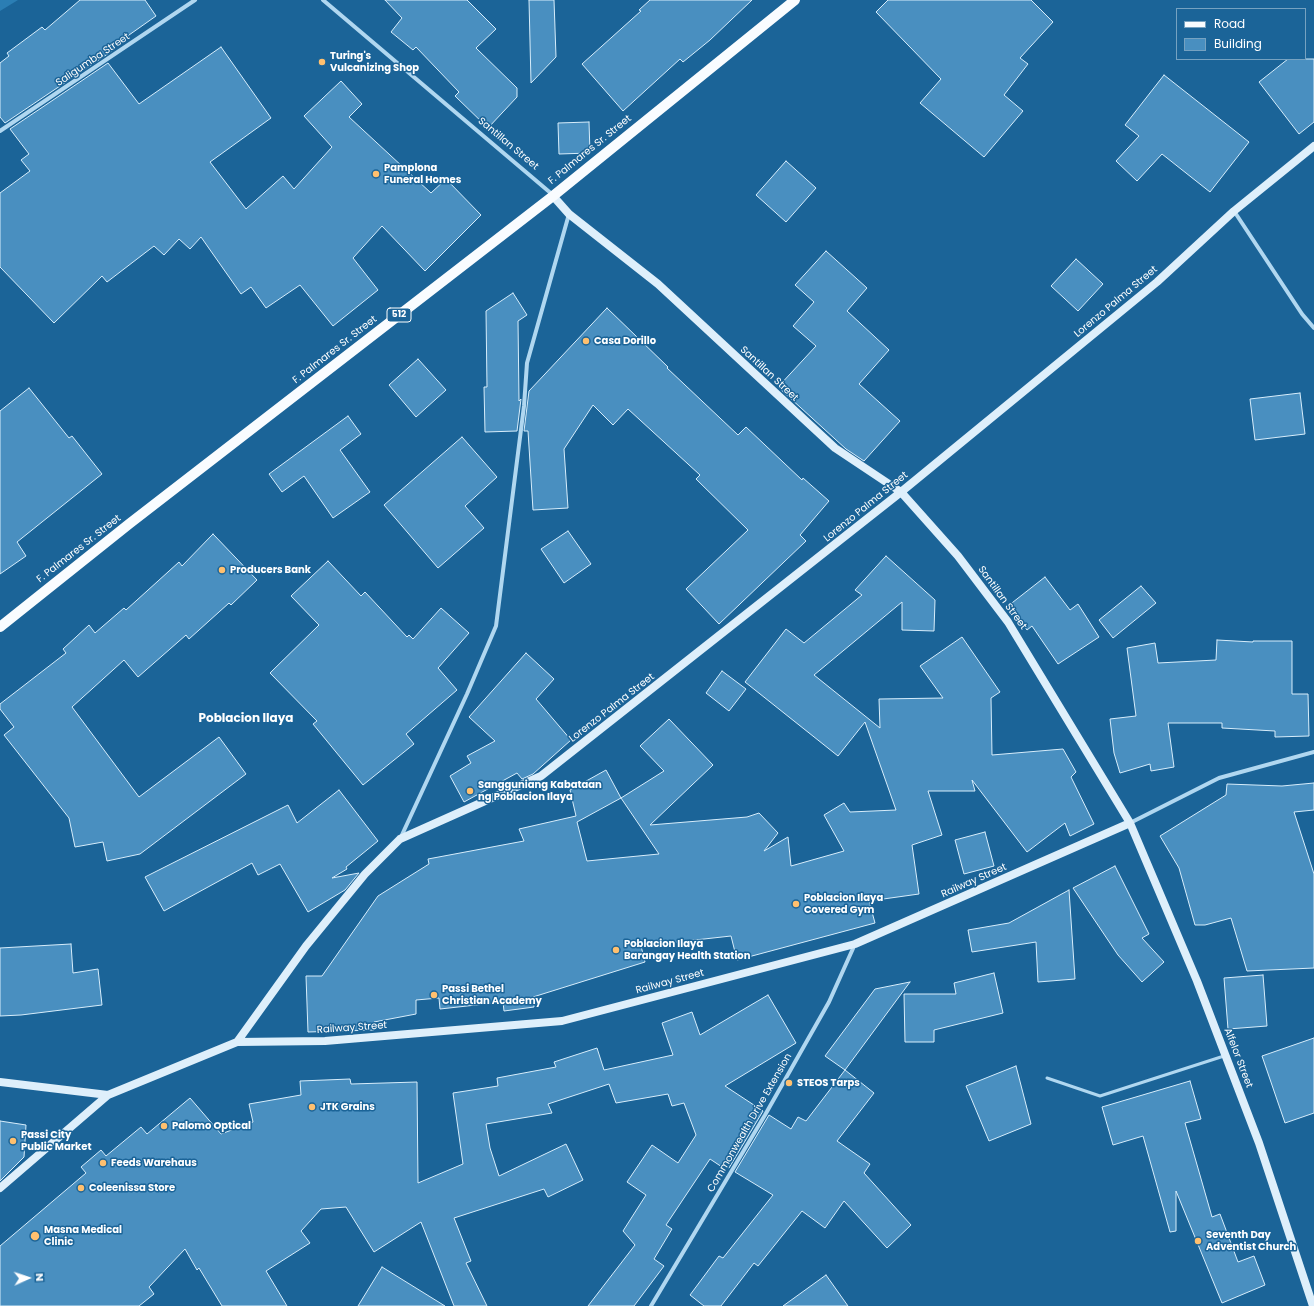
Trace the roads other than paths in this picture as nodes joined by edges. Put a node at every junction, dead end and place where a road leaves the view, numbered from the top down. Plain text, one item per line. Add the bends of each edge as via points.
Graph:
1 (195, 0) edge
2 (323, 0) edge
3 (795, 0) edge
4 (0, 131) edge
5 (1314, 146) edge
6 (553, 196) junction
7 (1234, 211) junction
8 (569, 214) junction
9 (1314, 328) edge
10 (901, 492) junction
11 (0, 627) edge
12 (1314, 752) edge
13 (1130, 823) junction
14 (400, 838) junction
15 (855, 944) junction
16 (238, 1042) junction
17 (1226, 1056) junction
18 (1047, 1078) dead end
19 (0, 1082) edge
20 (108, 1095) junction
21 (0, 1188) edge
22 (651, 1306) edge
23 (1313, 1306) edge

1 - 4 street, Saligumba Street
2 - 6 street, Santillan Street
3 - 6 main road, F. Palmares Sr. Street / 512
5 - 7 street, Lorenzo Palma Street
6 - 8 street, Santillan Street
6 - 11 main road, F. Palmares Sr. Street / 512
7 - 9 street via 1302,314
7 - 10 street, Lorenzo Palma Street via 1157,282
8 - 10 street, Santillan Street via 658,284 835,448
8 - 14 street via 526,363 524,406 496,626
10 - 13 street, Santillan Street via 958,556 1008,622
10 - 14 street, Lorenzo Palma Street via 541,776
12 - 13 street, Railway Street via 1219,778
13 - 15 street, Railway Street
13 - 17 street, Alfelor Street
14 - 16 street via 365,874 306,946
15 - 16 street, Railway Street via 562,1020 325,1041
15 - 22 street, Commonwealth Drive Extension via 829,1002 766,1115
16 - 20 street, Railway Street
17 - 18 lane via 1100,1096
17 - 23 street, Alfelor Street via 1259,1143
19 - 20 street, Railway Street
20 - 21 street

